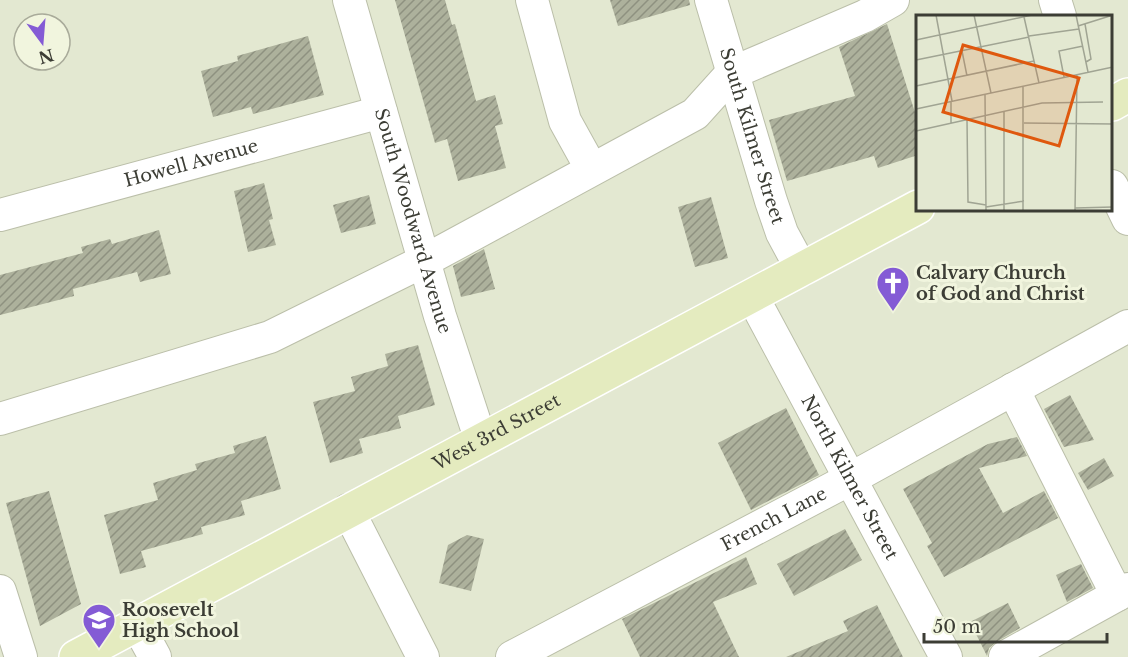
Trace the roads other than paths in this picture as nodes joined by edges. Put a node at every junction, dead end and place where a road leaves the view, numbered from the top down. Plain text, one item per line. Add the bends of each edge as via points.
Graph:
1 (350, 0) edge
2 (532, 0) edge
3 (711, 0) edge
4 (893, 0) edge
5 (1055, 0) edge
6 (1060, 15) edge
7 (732, 73) junction
8 (1128, 95) edge
9 (1113, 103) edge
10 (381, 112) junction
11 (591, 168) junction
12 (1113, 188) edge
13 (916, 208) edge
14 (0, 215) edge
15 (1128, 219) edge
16 (424, 261) junction
17 (802, 270) junction
18 (752, 296) junction
19 (1128, 326) edge
20 (1013, 389) junction
21 (0, 419) edge
22 (481, 441) junction
23 (849, 479) junction
24 (348, 510) junction
25 (0, 591) edge
26 (1123, 592) edge
27 (137, 624) junction
28 (21, 657) edge
29 (76, 657) edge
30 (155, 657) edge
31 (423, 657) edge
32 (512, 657) edge
33 (946, 657) edge
34 (1005, 657) edge

1 - 10 street, South Woodward Avenue
2 - 11 street via 565,121
3 - 7 street, South Kilmer Street
4 - 7 street via 866,16
5 - 6 street
7 - 11 street via 695,114
7 - 17 street, South Kilmer Street via 782,233
8 - 9 main road
10 - 14 street, Howell Avenue
10 - 16 street, South Woodward Avenue
11 - 16 street
12 - 15 street
13 - 17 main road, West 3rd Street
16 - 21 street via 270,337
16 - 22 street, South Woodward Avenue
17 - 18 main road, West 3rd Street
18 - 22 main road, West 3rd Street
18 - 23 street, North Kilmer Street
19 - 20 street, French Lane
20 - 23 street, French Lane
20 - 26 street
22 - 24 main road, West 3rd Street
23 - 32 street, French Lane
23 - 33 street, North Kilmer Street
24 - 27 main road, West 3rd Street
24 - 31 street
25 - 28 street
26 - 34 street
27 - 29 main road, West 3rd Street
27 - 30 street

